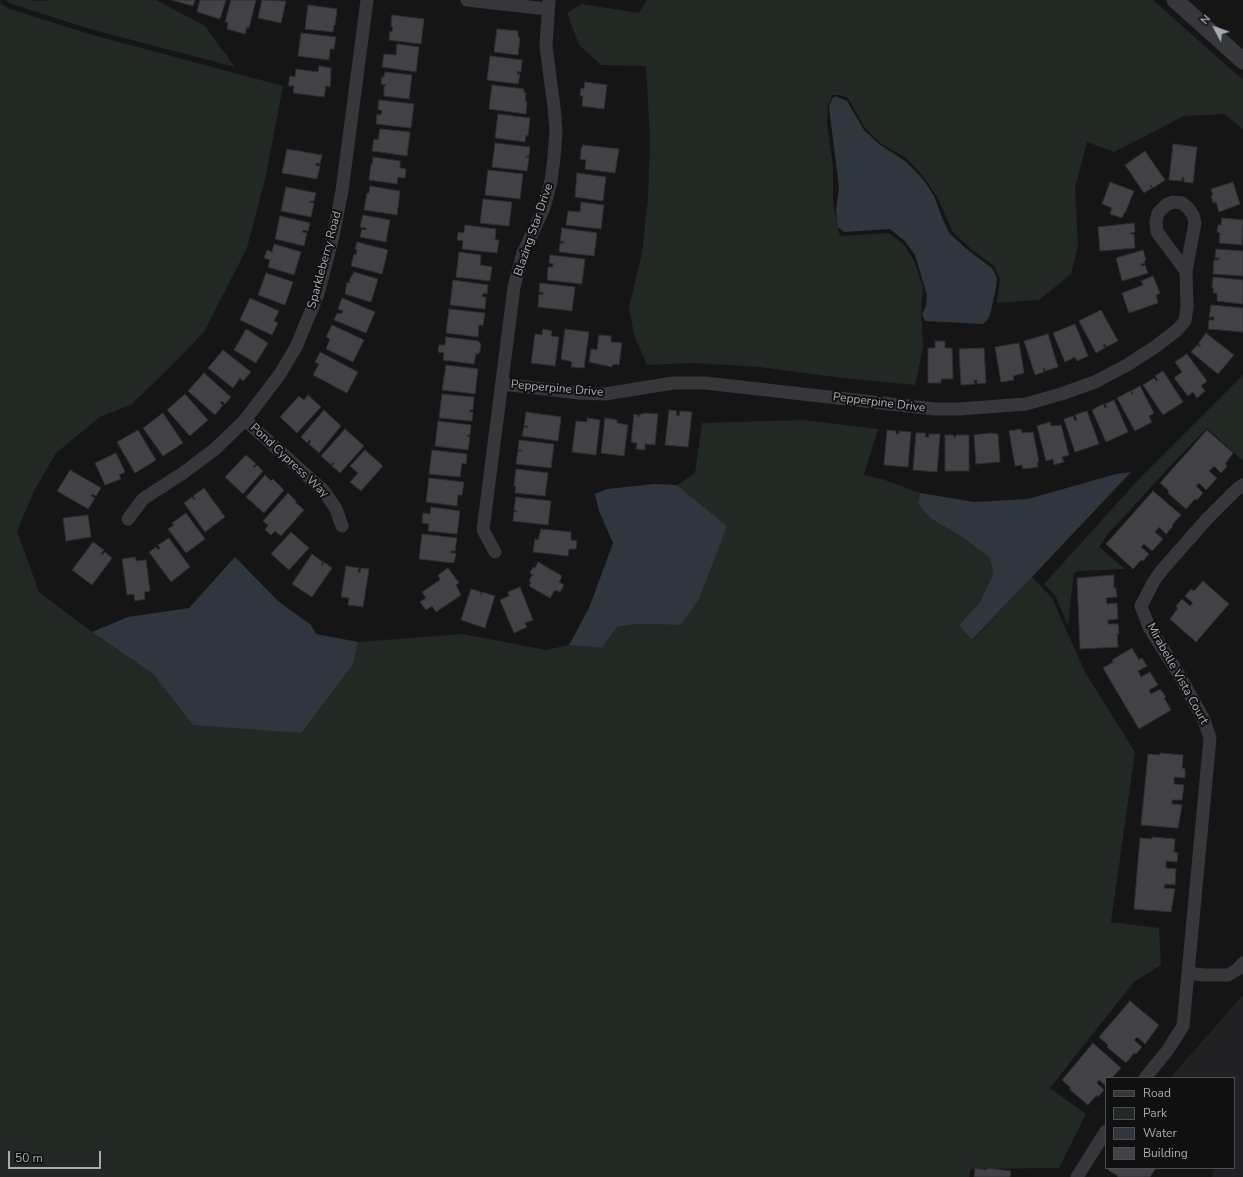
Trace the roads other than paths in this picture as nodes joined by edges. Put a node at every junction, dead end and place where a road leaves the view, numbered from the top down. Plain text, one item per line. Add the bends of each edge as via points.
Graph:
1 (367, 0) edge
2 (467, 0) edge
3 (1175, 0) edge
4 (548, 4) edge
5 (1243, 60) edge
6 (1186, 271) junction
7 (502, 384) junction
8 (245, 420) junction
9 (1243, 485) edge
10 (128, 520) dead end
11 (342, 526) dead end
12 (494, 552) dead end
13 (1243, 963) edge
14 (1188, 973) junction
15 (1146, 1077) edge
16 (1105, 1134) edge
17 (1077, 1177) edge

1 - 8 street, Sparkleberry Road via 342,191 318,294 296,347 280,374
2 - 4 street
3 - 5 street
4 - 7 street, Blazing Star Drive via 546,46 556,130 553,165 544,208 523,253 514,288
6 - 6 street, Pepperpine Drive via 1157,232 1158,213 1166,205 1174,202 1182,203 1188,208 1195,223
6 - 7 street, Pepperpine Drive via 1187,307 1184,321 1176,330 1150,350 1095,382 1026,404 935,410 704,383 673,383 605,394
7 - 12 street, Blazing Star Drive via 483,530
8 - 10 street, Sparkleberry Road via 215,449 143,499
8 - 11 street, Pond Cypress Way via 323,490 336,509
9 - 14 street, Mirabelle Vista Court via 1206,520 1162,570 1141,606 1149,627 1204,720 1210,738
13 - 14 street via 1228,975
14 - 15 street, Mirabelle Vista Court via 1183,1026 1168,1051
16 - 17 street

